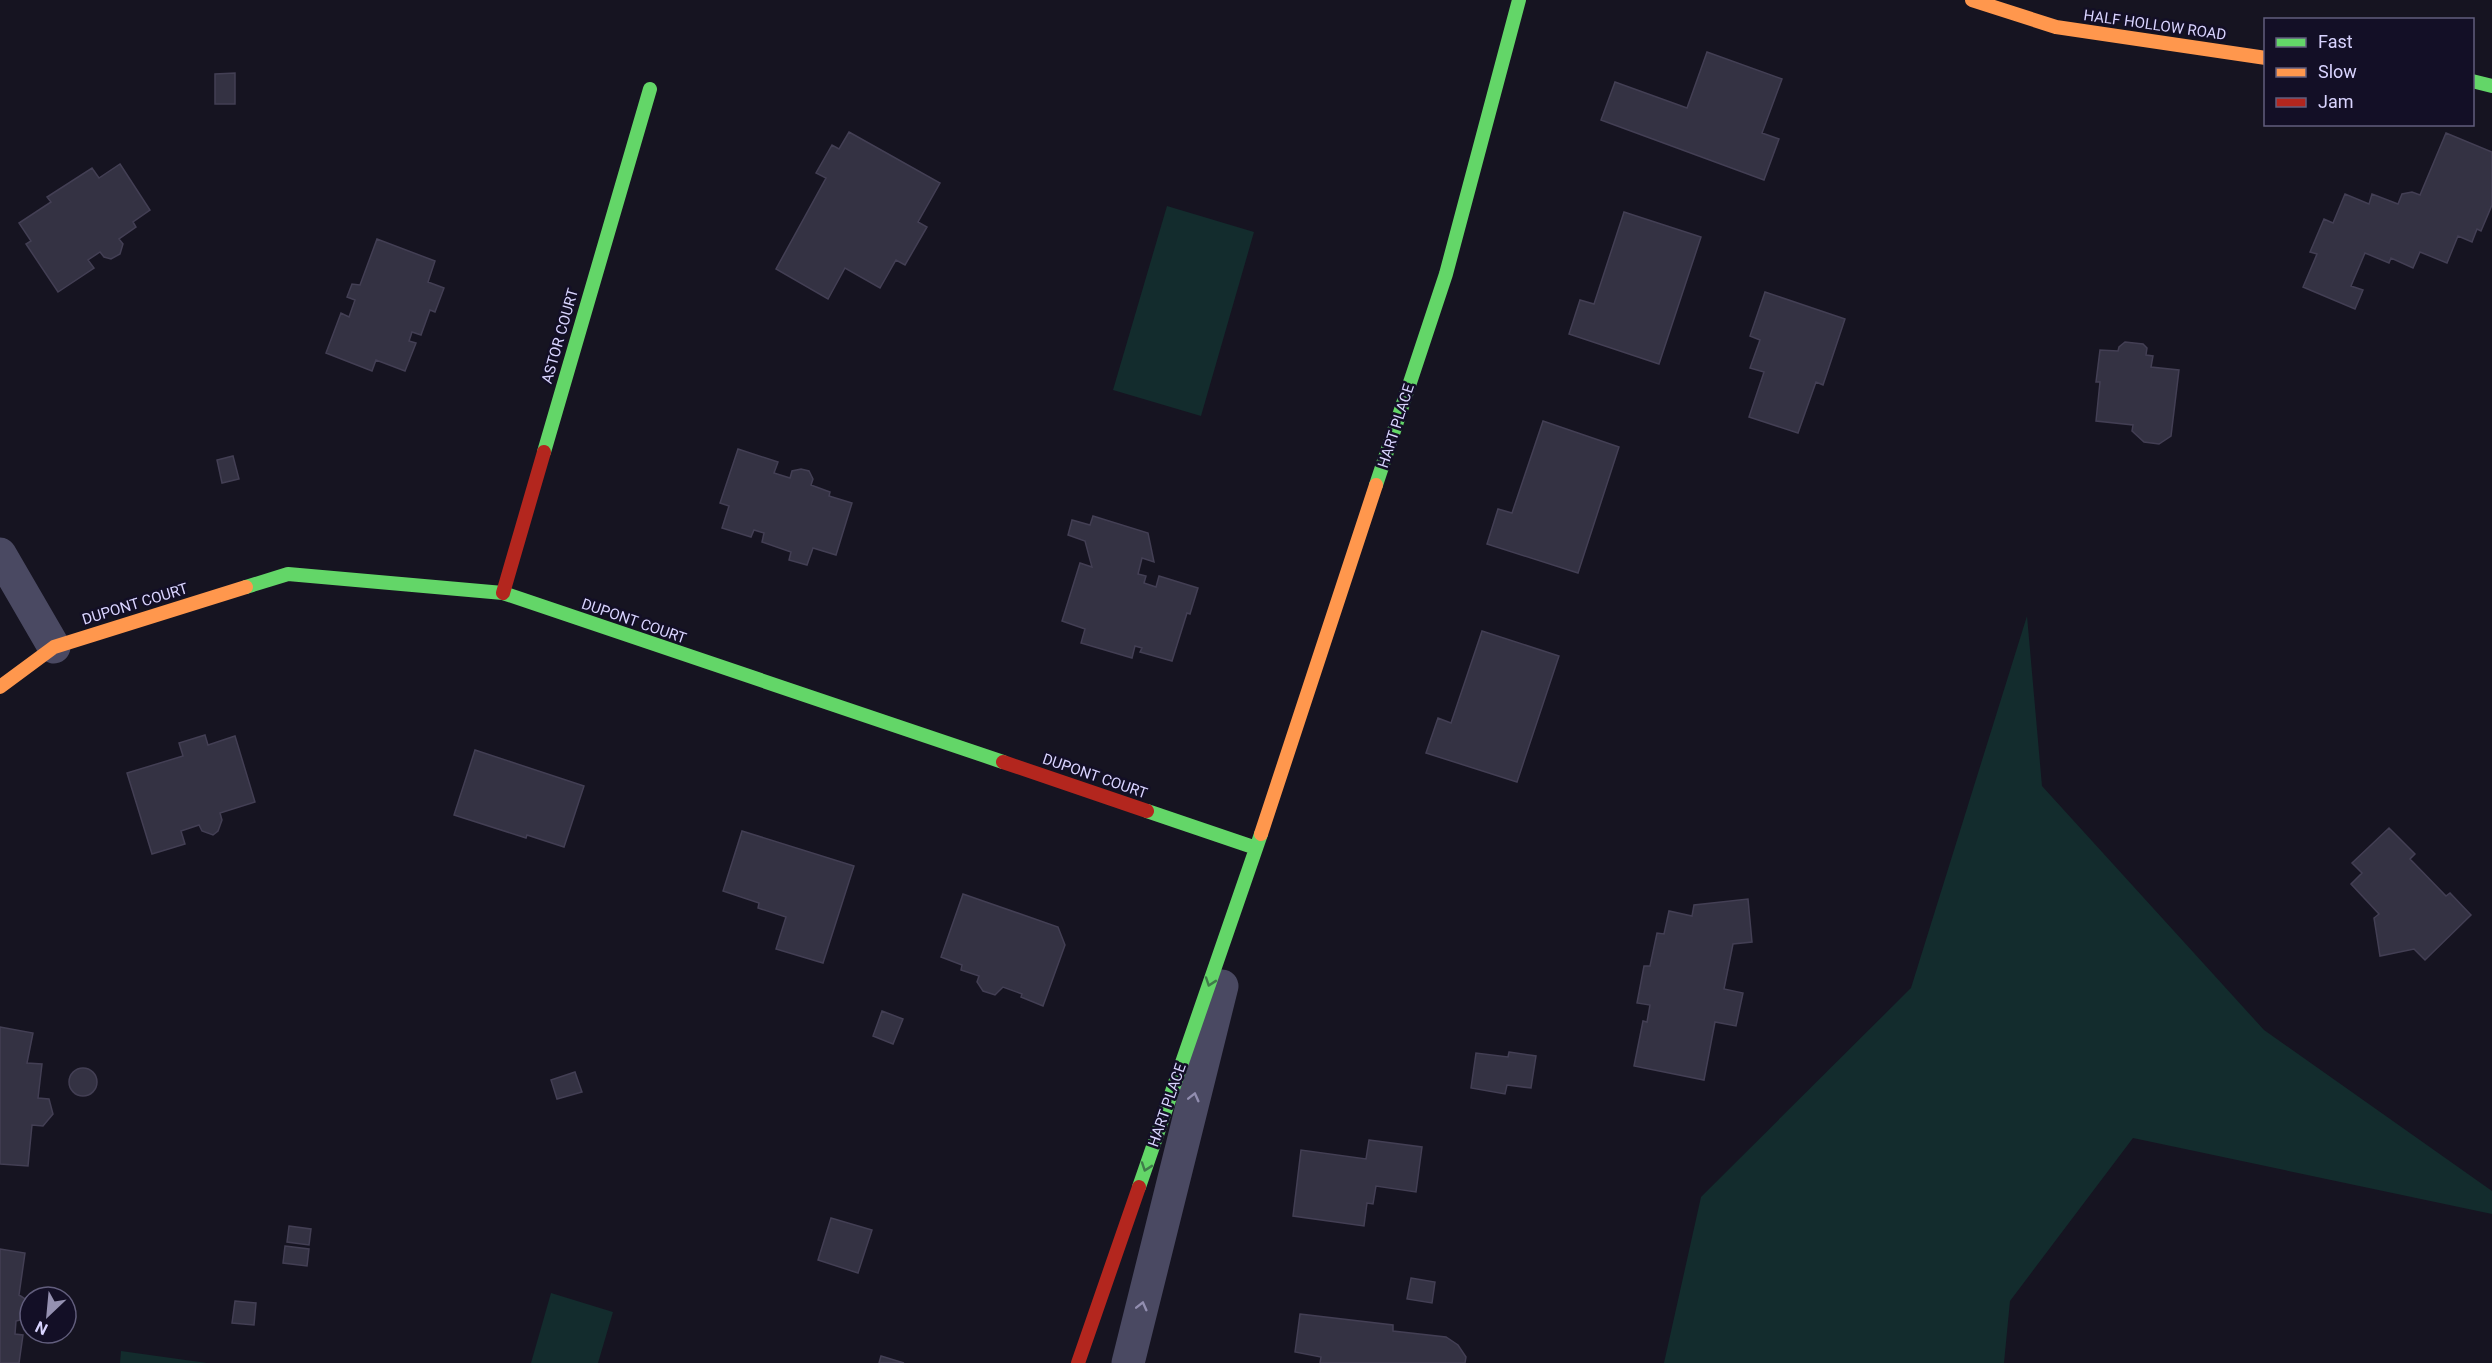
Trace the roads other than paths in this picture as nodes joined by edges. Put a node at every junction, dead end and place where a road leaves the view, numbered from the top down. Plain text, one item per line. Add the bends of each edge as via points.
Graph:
1 (1519, 0) edge
2 (1972, 0) edge
3 (2264, 58) edge
4 (2474, 82) edge
5 (2492, 86) edge
6 (650, 89) dead end
7 (0, 554) edge
8 (502, 593) junction
9 (54, 647) junction
10 (0, 687) edge
11 (1256, 848) junction
12 (1078, 1363) edge
13 (1128, 1363) edge

1 - 11 street, HART PLACE via 1446,274
2 - 3 street, HALF HOLLOW ROAD via 2056,27
4 - 5 street
6 - 8 street, ASTOR COURT
7 - 9 street
8 - 9 street, DUPONT COURT via 288,574
8 - 11 street, DUPONT COURT
9 - 10 street, DUPONT COURT
11 -> 12 street, HART PLACE
13 -> 11 street, HART PLACE

